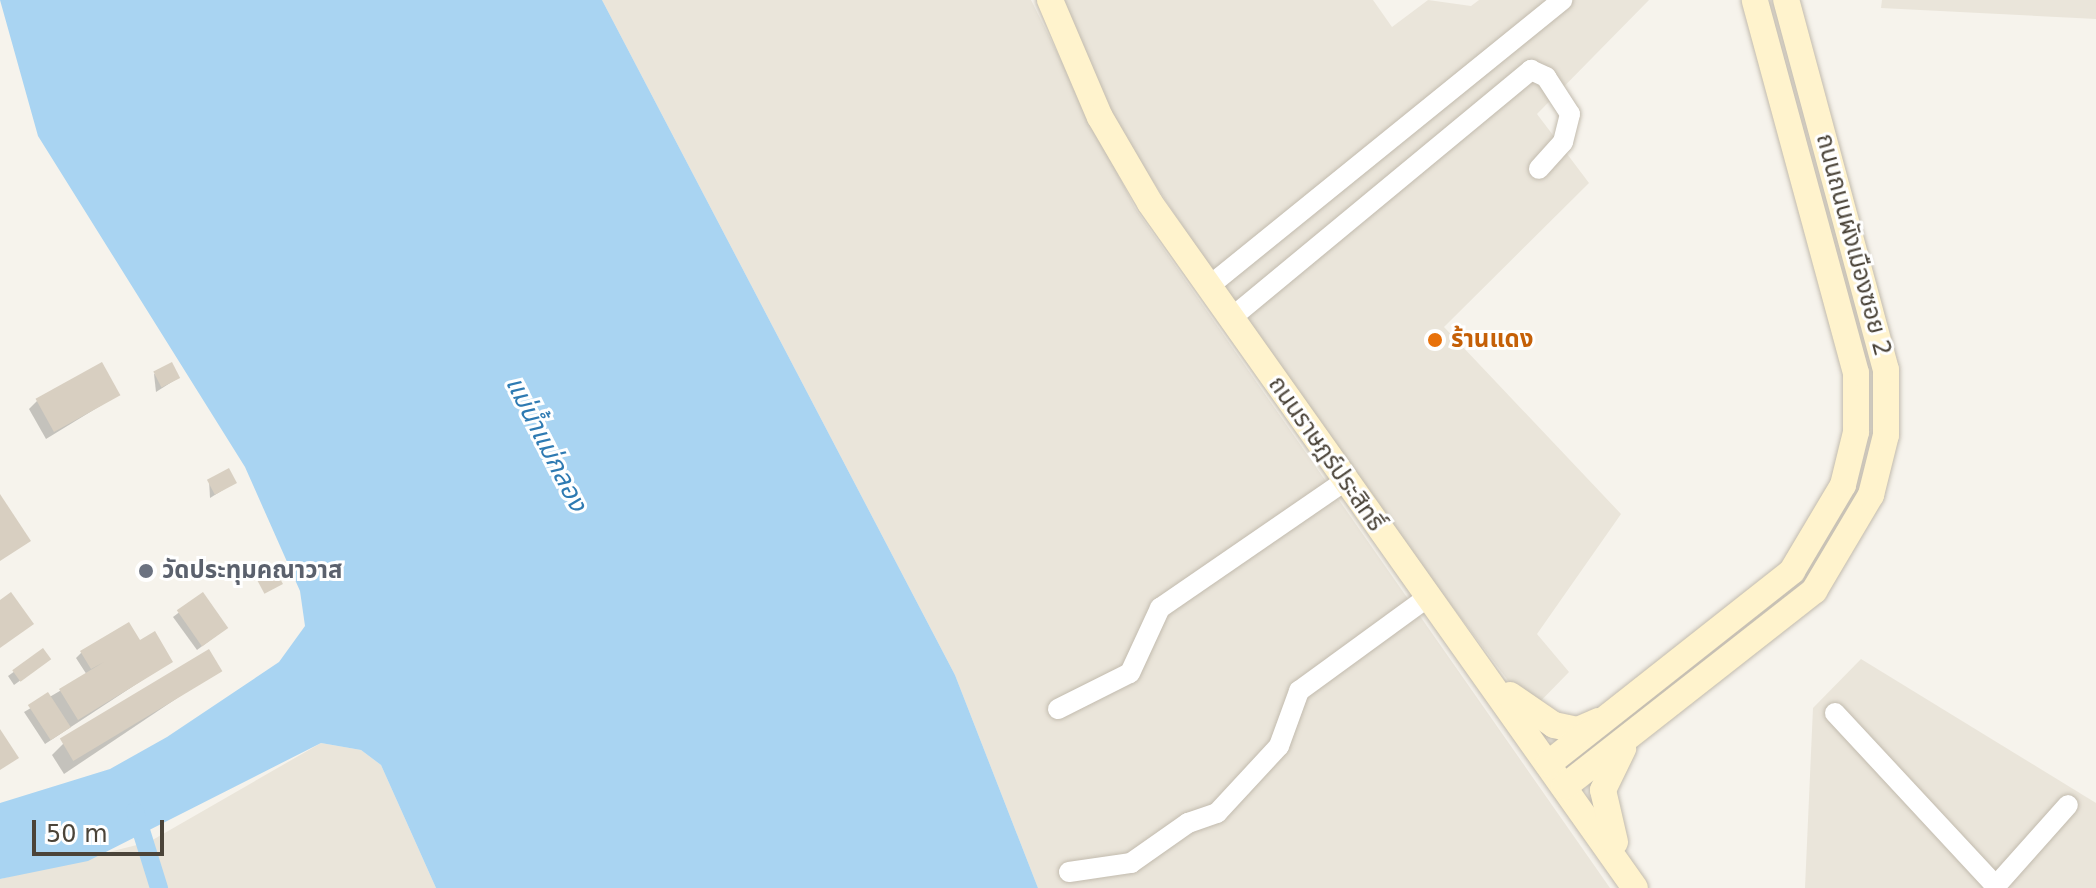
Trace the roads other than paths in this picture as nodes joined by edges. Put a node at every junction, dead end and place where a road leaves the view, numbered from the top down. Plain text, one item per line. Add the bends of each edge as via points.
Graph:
1 (1050, 0) edge
2 (1562, 0) edge
3 (1755, 0) edge
4 (1786, 0) edge
5 (1539, 169) dead end
6 (1208, 287) junction
7 (1230, 319) junction
8 (1345, 481) junction
9 (1428, 597) junction
10 (1462, 642) junction
11 (1626, 705) junction
12 (1058, 709) dead end
13 (1835, 713) dead end
14 (1642, 729) junction
15 (1548, 764) junction
16 (1564, 787) junction
17 (2068, 805) dead end
18 (1069, 872) dead end
19 (1995, 887) edge
20 (1637, 888) edge

1 - 6 street, ถนนราษฎร์ประสิทธิ์ via 1100,117
2 - 6 street
3 - 11 street, ถนนถนนผังเมืองซอย 2 via 1843,309 1856,373 1856,432 1843,485 1792,571
4 - 14 street, ถนนถนนผังเมืองซอย 2 via 1872,301 1886,370 1886,435 1871,495 1814,591
5 - 7 street via 1563,142 1570,114 1546,77 1531,70
6 - 7 street, ถนนราษฎร์ประสิทธิ์
7 - 8 street, ถนนราษฎร์ประสิทธิ์
8 - 9 street, ถนนราษฎร์ประสิทธิ์
8 - 12 street via 1160,608 1130,673
9 - 10 street, ถนนราษฎร์ประสิทธิ์
9 - 18 street via 1299,691 1279,746 1217,813 1188,823 1131,863
10 - 11 street via 1530,714 1554,725 1578,730
10 - 15 street, ถนนราษฎร์ประสิทธิ์
11 - 15 street, ถนนถนนผังเมืองซอย 2
13 - 19 street
14 - 16 street, ถนนถนนผังเมืองซอย 2
14 - 20 street via 1615,758 1603,790 1603,816
15 - 16 street, ถนนราษฎร์ประสิทธิ์
16 - 20 street, ถนนราษฎร์ประสิทธิ์
17 - 19 street

